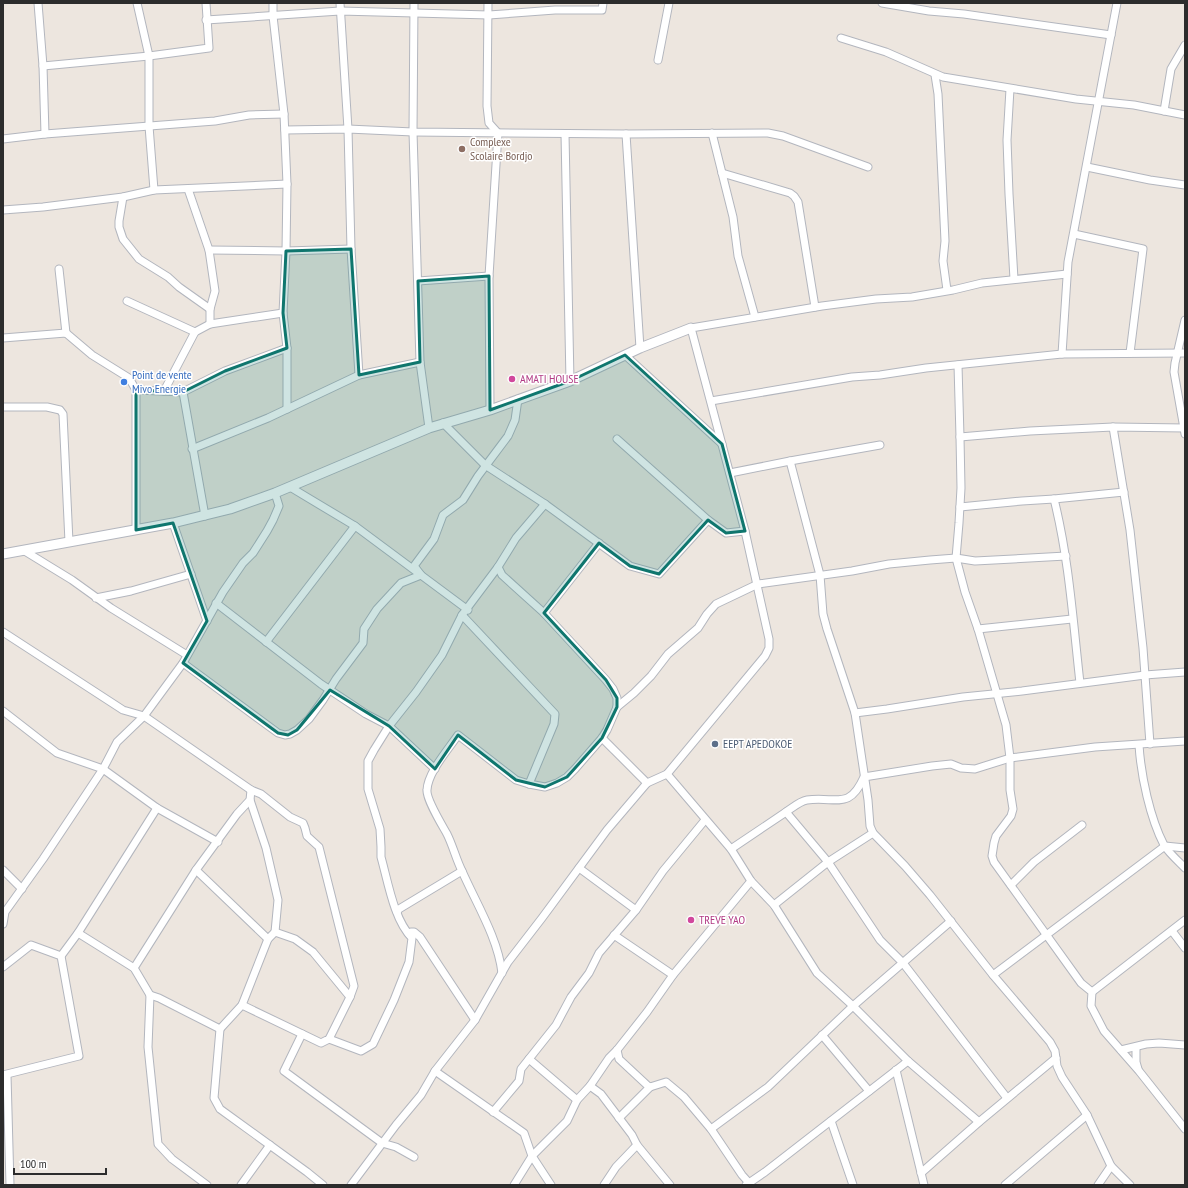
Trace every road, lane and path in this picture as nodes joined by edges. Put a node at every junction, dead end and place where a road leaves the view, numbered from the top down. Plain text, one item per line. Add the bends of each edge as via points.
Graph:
1 (38, 3) edge
2 (137, 3) edge
3 (206, 3) edge
4 (273, 3) edge
5 (340, 3) edge
6 (414, 3) edge
7 (488, 3) edge
8 (604, 3) edge
9 (669, 3) edge
10 (882, 3) edge
11 (1117, 3) edge
12 (914, 6) edge
13 (555, 7) edge
14 (340, 11) junction
15 (414, 13) junction
16 (489, 15) junction
17 (273, 16) junction
18 (206, 20) junction
19 (1111, 35) junction
20 (842, 38) dead end
21 (1185, 45) edge
22 (149, 56) junction
23 (658, 60) dead end
24 (43, 66) junction
25 (935, 75) junction
26 (1010, 89) junction
27 (1098, 101) junction
28 (1164, 111) junction
29 (284, 114) junction
30 (1185, 115) edge
31 (149, 126) junction
32 (348, 129) junction
33 (285, 130) junction
34 (413, 132) junction
35 (498, 133) junction
36 (712, 133) junction
37 (45, 134) junction
38 (565, 134) junction
39 (626, 134) junction
40 (3, 139) edge
41 (868, 167) dead end
42 (1086, 167) junction
43 (722, 173) junction
44 (287, 184) junction
45 (1185, 185) edge
46 (188, 189) junction
47 (154, 190) junction
48 (123, 197) junction
49 (3, 210) edge
50 (1074, 234) junction
51 (351, 249) junction
52 (209, 250) junction
53 (286, 251) junction
54 (59, 269) dead end
55 (1067, 274) junction
56 (489, 276) junction
57 (1014, 279) junction
58 (418, 281) junction
59 (947, 290) junction
60 (126, 300) dead end
61 (815, 307) junction
62 (210, 308) junction
63 (283, 313) junction
64 (755, 317) junction
65 (1185, 320) edge
66 (210, 324) junction
67 (691, 328) junction
68 (66, 332) junction
69 (195, 332) junction
70 (3, 338) edge
71 (287, 348) junction
72 (640, 348) junction
73 (1130, 353) junction
74 (1181, 353) edge
75 (1062, 354) junction
76 (625, 355) junction
77 (420, 362) junction
78 (958, 365) junction
79 (359, 375) junction
80 (570, 381) junction
81 (136, 390) junction
82 (164, 391) junction
83 (183, 392) junction
84 (518, 399) junction
85 (712, 401) junction
86 (3, 407) edge
87 (287, 409) junction
88 (490, 410) junction
89 (443, 423) junction
90 (1113, 426) junction
91 (429, 428) junction
92 (1185, 430) edge
93 (960, 437) junction
94 (617, 439) dead end
95 (722, 444) junction
96 (880, 445) dead end
97 (192, 449) junction
98 (790, 461) junction
99 (485, 465) junction
100 (730, 473) junction
101 (290, 487) junction
102 (1124, 492) junction
103 (276, 493) junction
104 (1054, 499) junction
105 (545, 504) junction
106 (960, 507) junction
107 (206, 516) junction
108 (708, 520) junction
109 (173, 524) junction
110 (355, 526) junction
111 (136, 530) junction
112 (745, 531) junction
113 (69, 542) junction
114 (599, 543) junction
115 (23, 550) junction
116 (3, 554) edge
117 (1066, 556) junction
118 (956, 558) junction
119 (498, 567) junction
120 (191, 574) junction
121 (421, 575) junction
122 (820, 575) junction
123 (758, 584) junction
124 (96, 598) junction
125 (216, 603) junction
126 (465, 612) junction
127 (544, 613) junction
128 (1072, 619) junction
129 (207, 621) junction
130 (978, 629) junction
131 (3, 632) edge
132 (266, 642) junction
133 (187, 655) junction
134 (183, 663) junction
135 (1185, 672) edge
136 (1145, 674) junction
137 (1080, 683) junction
138 (330, 690) junction
139 (997, 694) junction
140 (617, 707) junction
141 (3, 711) edge
142 (855, 713) junction
143 (144, 716) junction
144 (389, 726) junction
145 (602, 738) junction
146 (1185, 741) edge
147 (1150, 744) junction
148 (1139, 745) junction
149 (1010, 758) junction
150 (435, 768) junction
151 (103, 770) junction
152 (667, 774) junction
153 (864, 777) junction
154 (647, 783) junction
155 (528, 784) junction
156 (251, 790) junction
157 (250, 800) junction
158 (157, 808) junction
159 (786, 812) junction
160 (705, 820) junction
161 (1082, 825) dead end
162 (873, 833) junction
163 (218, 842) junction
164 (1165, 846) junction
165 (1185, 848) edge
166 (731, 849) junction
167 (828, 862) junction
168 (579, 868) junction
169 (1185, 868) edge
170 (3, 870) edge
171 (196, 870) junction
172 (462, 871) junction
173 (750, 881) junction
174 (1011, 884) junction
175 (22, 889) junction
176 (774, 905) junction
177 (636, 910) junction
178 (397, 912) junction
179 (1185, 920) edge
180 (951, 921) junction
181 (3, 924) edge
182 (1172, 931) junction
183 (275, 932) junction
184 (78, 933) junction
185 (614, 935) junction
186 (1047, 935) junction
187 (412, 938) junction
188 (268, 939) junction
189 (1185, 948) edge
190 (61, 956) junction
191 (903, 963) junction
192 (3, 967) edge
193 (134, 968) junction
194 (502, 973) junction
195 (673, 975) junction
196 (993, 975) junction
197 (1092, 992) junction
198 (150, 995) junction
199 (350, 997) junction
200 (242, 1005) junction
201 (853, 1006) junction
202 (475, 1020) junction
203 (220, 1029) junction
204 (302, 1034) junction
205 (822, 1035) junction
206 (329, 1039) junction
207 (1185, 1045) edge
208 (1136, 1047) junction
209 (617, 1050) junction
210 (1121, 1050) junction
211 (1056, 1058) junction
212 (529, 1059) junction
213 (908, 1061) junction
214 (896, 1070) junction
215 (435, 1071) junction
216 (1139, 1071) junction
217 (5, 1075) edge
218 (590, 1086) junction
219 (650, 1087) junction
220 (869, 1091) junction
221 (1007, 1098) junction
222 (577, 1100) junction
223 (494, 1112) junction
224 (1087, 1115) junction
225 (619, 1118) junction
226 (831, 1121) junction
227 (979, 1122) junction
228 (711, 1129) junction
229 (1185, 1129) edge
230 (382, 1143) junction
231 (270, 1145) junction
232 (637, 1145) junction
233 (532, 1156) junction
234 (414, 1157) dead end
235 (1111, 1166) junction
236 (921, 1173) junction
237 (749, 1184) edge
238 (10, 1185) edge
239 (207, 1185) edge
240 (241, 1185) edge
241 (323, 1185) edge
242 (351, 1185) edge
243 (514, 1185) edge
244 (551, 1185) edge
245 (604, 1185) edge
246 (670, 1185) edge
247 (853, 1185) edge
248 (924, 1185) edge
249 (1005, 1185) edge
250 (1098, 1185) edge
251 (1130, 1185) edge

1 - 24 street
2 - 22 street
3 - 18 street
4 - 17 street
5 - 14 street
6 - 15 street
7 - 16 street
8 - 13 street via 602,10
9 - 23 street
10 - 12 street
11 - 19 street
12 - 19 street
13 - 16 street
14 - 15 street
14 - 17 street
14 - 32 street
15 - 16 street
15 - 34 street
16 - 35 street via 487,106 489,123
17 - 18 street
17 - 29 street
18 - 22 street via 209,48
19 - 27 street
20 - 25 street via 890,54
21 - 28 street via 1171,69
22 - 24 street
22 - 31 street
24 - 37 street
25 - 26 street
25 - 59 street via 945,240 943,261
26 - 27 street
26 - 57 street via 1007,140 1008,194
27 - 28 street
27 - 42 street
28 - 30 street
29 - 31 street via 249,115 215,121
29 - 33 street
31 - 37 street
31 - 47 street
32 - 33 street
32 - 34 street
32 - 51 street
33 - 44 street
34 - 35 street
34 - 58 street
35 - 38 street
35 - 56 street
36 - 39 street
36 - 41 street via 768,132
36 - 43 street
37 - 40 street
38 - 39 street
38 - 80 street
39 - 72 street
42 - 45 street
42 - 50 street
43 - 61 street via 790,193 797,199
43 - 64 street via 733,217 738,256
44 - 46 street
44 - 53 street
46 - 47 street
46 - 52 street
47 - 48 street
48 - 49 street
48 - 62 street via 119,227 123,239 139,259
50 - 55 street
50 - 73 street via 1143,249
51 - 53 street
51 - 79 street
52 - 53 street
52 - 62 street via 215,291
53 - 63 street
54 - 68 street
55 - 57 street
55 - 75 street
56 - 58 street
56 - 88 street
57 - 59 street
58 - 77 street
59 - 61 street via 912,297
60 - 69 street
61 - 64 street
62 - 66 street
63 - 66 street
63 - 71 street
64 - 67 street
65 - 74 street
66 - 69 street
67 - 72 street
67 - 85 street
68 - 70 street
68 - 81 street via 92,355 130,378
69 - 82 street
71 - 83 street via 225,371
71 - 87 street
72 - 76 street
73 - 74 street
73 - 75 street
74 - 92 street via 1174,372
75 - 78 street
76 - 80 street
76 - 95 street
77 - 79 street
77 - 91 street
78 - 85 street via 834,379
78 - 93 street
79 - 87 street
80 - 84 street
81 - 82 street
81 - 111 street
82 - 83 street
83 - 97 street
84 - 88 street
84 - 99 street via 510,432
85 - 95 street
86 - 113 street via 47,407 60,410 63,414
87 - 97 street
88 - 89 street
89 - 91 street
89 - 99 street
90 - 92 street
90 - 93 street
90 - 102 street
91 - 101 street
93 - 106 street
94 - 108 street
95 - 100 street
96 - 98 street
97 - 107 street
98 - 100 street
98 - 122 street
99 - 105 street
99 - 121 street via 463,500 443,515 434,539 414,566
100 - 112 street
101 - 103 street
101 - 110 street
102 - 104 street
102 - 136 street
103 - 107 street
103 - 125 street via 279,506 274,520
104 - 106 street
104 - 117 street
105 - 114 street
105 - 119 street via 516,538
106 - 118 street
107 - 109 street
108 - 112 street via 726,533
108 - 114 street via 659,574 630,566
109 - 111 street
109 - 120 street
110 - 121 street
110 - 132 street
111 - 113 street
112 - 123 street
113 - 115 street
114 - 127 street
115 - 116 street
115 - 124 street
117 - 118 street via 975,562
117 - 128 street
118 - 122 street via 889,564
118 - 130 street via 964,592
119 - 126 street
119 - 127 street via 502,575
120 - 124 street
120 - 129 street
121 - 126 street
121 - 138 street via 400,583 377,609 364,629 363,643
122 - 123 street
122 - 142 street via 826,629
123 - 140 street via 716,604 698,628 668,654 651,676
123 - 152 street via 769,648
124 - 133 street
125 - 129 street
125 - 132 street
126 - 144 street via 436,664
126 - 155 street via 555,714 554,724
127 - 140 street via 613,689
128 - 130 street
128 - 137 street
129 - 133 street
130 - 139 street
131 - 143 street via 123,710
132 - 138 street
133 - 134 street
134 - 138 street via 282,735 290,734 301,727
134 - 143 street
135 - 136 street
136 - 137 street
136 - 147 street
137 - 139 street
138 - 144 street
139 - 142 street via 962,696
139 - 149 street via 1006,725
140 - 145 street
141 - 151 street via 57,753
142 - 153 street
143 - 151 street via 117,742
143 - 156 street
144 - 150 street
144 - 178 street via 368,761 368,789 380,829 381,857
145 - 154 street
145 - 155 street via 567,777 545,787
146 - 147 street
147 - 148 street
148 - 149 street via 1095,747
148 - 164 street via 1152,813
149 - 153 street via 976,769 951,764
149 - 174 street via 1011,816 996,836 992,856
150 - 155 street via 458,735 516,780
150 - 172 street via 426,792
151 - 158 street
151 - 175 street
152 - 154 street
152 - 160 street
153 - 159 street via 859,789 848,798 840,801 806,800
153 - 162 street
154 - 168 street
156 - 157 street
156 - 199 street via 303,823 307,836 319,847 354,986
157 - 163 street
157 - 183 street via 266,848 278,900
158 - 163 street
158 - 184 street
159 - 166 street
159 - 167 street
160 - 166 street
160 - 177 street via 663,871
161 - 174 street
162 - 167 street
162 - 180 street via 905,866
163 - 171 street
164 - 165 street
164 - 169 street
164 - 186 street
166 - 173 street
167 - 176 street
167 - 191 street via 880,940
168 - 177 street
168 - 194 street
170 - 175 street
171 - 188 street
171 - 193 street
172 - 178 street via 417,897
172 - 194 street via 499,954
173 - 176 street
173 - 195 street
174 - 186 street
175 - 181 street via 5,912
176 - 201 street via 817,972
177 - 185 street
178 - 187 street via 405,931
179 - 182 street
180 - 191 street
180 - 196 street
182 - 189 street
182 - 197 street
183 - 188 street
183 - 199 street via 295,939 313,952
184 - 190 street
184 - 193 street
185 - 195 street
185 - 212 street via 599,953 556,1025
186 - 196 street
186 - 197 street via 1081,983
187 - 202 street via 409,934 411,932 420,937
187 - 206 street via 410,962 373,1044 361,1051
188 - 200 street
190 - 192 street via 31,945
190 - 217 street via 79,1056
191 - 201 street
191 - 221 street
193 - 198 street
194 - 202 street
195 - 209 street
196 - 211 street via 1050,1042
197 - 210 street via 1091,1006 1097,1019
198 - 203 street
198 - 239 street via 148,1047 158,1144 172,1159
199 - 206 street
200 - 203 street
200 - 204 street
201 - 205 street
201 - 213 street
202 - 215 street
203 - 231 street via 214,1098 220,1109
204 - 206 street via 321,1043
204 - 230 street via 284,1072
205 - 220 street
205 - 228 street via 768,1087
207 - 208 street via 1159,1043
208 - 210 street
208 - 216 street
209 - 218 street
209 - 219 street via 619,1059
210 - 216 street
211 - 221 street
211 - 224 street via 1062,1077
212 - 222 street
212 - 223 street via 521,1068 519,1080
213 - 214 street
213 - 227 street
214 - 220 street
214 - 236 street
215 - 223 street
215 - 230 street via 421,1095
216 - 229 street
217 - 238 street
218 - 222 street
218 - 225 street via 601,1094
219 - 225 street
219 - 228 street via 663,1082 669,1083
220 - 226 street
221 - 227 street
222 - 233 street via 567,1121
223 - 233 street via 524,1132
224 - 235 street
224 - 249 street
225 - 232 street
226 - 237 street
226 - 247 street
227 - 236 street
228 - 237 street
230 - 234 street
230 - 242 street
231 - 240 street
231 - 241 street
232 - 245 street via 616,1167
232 - 246 street
233 - 243 street
233 - 244 street
235 - 250 street
235 - 251 street
236 - 248 street

